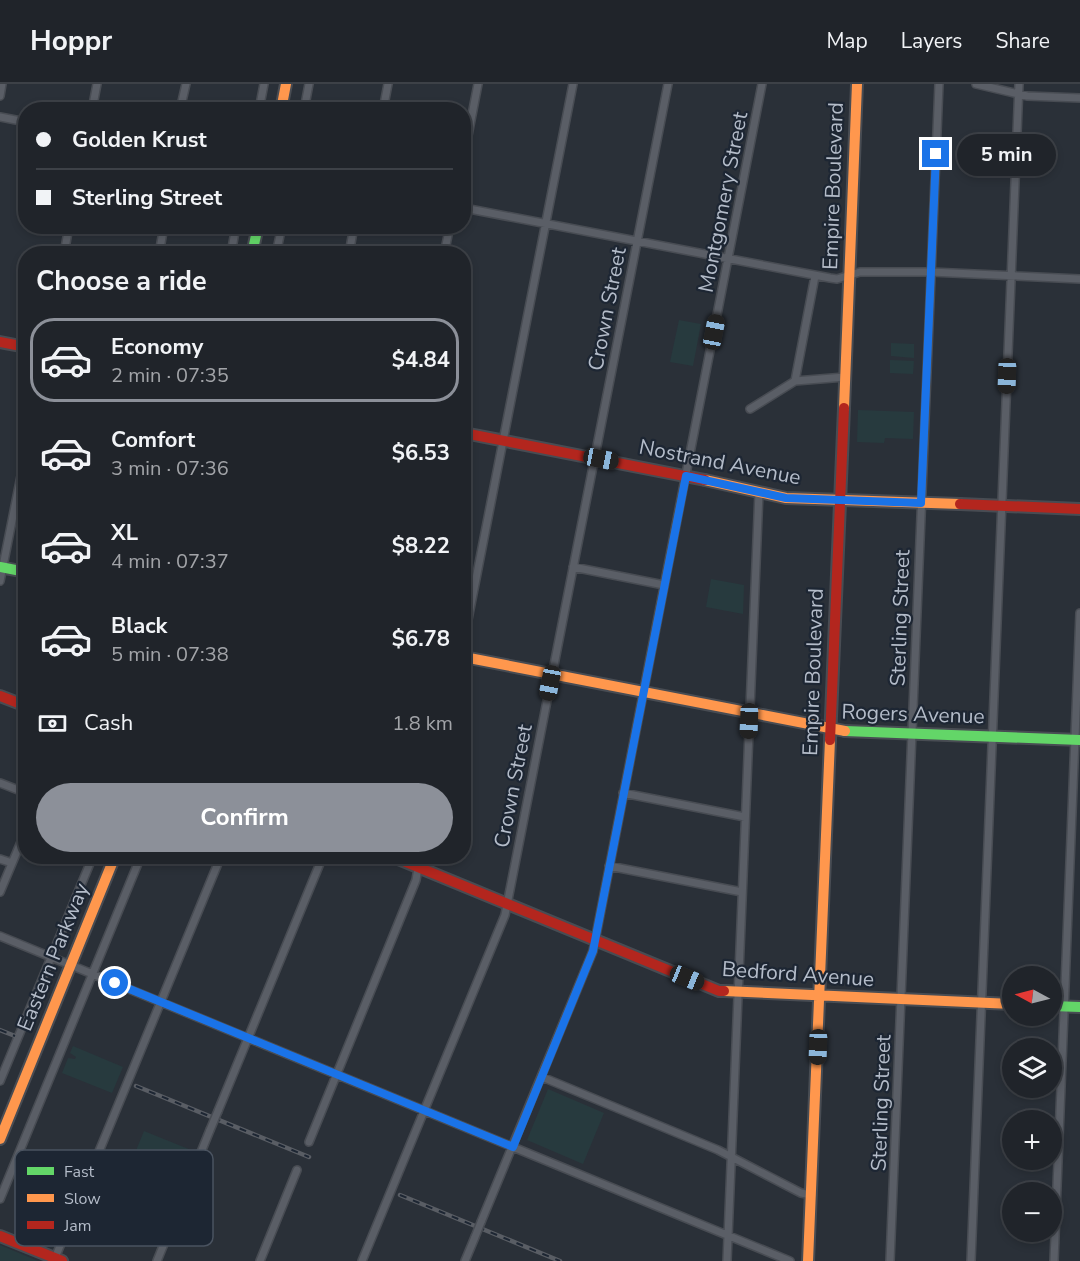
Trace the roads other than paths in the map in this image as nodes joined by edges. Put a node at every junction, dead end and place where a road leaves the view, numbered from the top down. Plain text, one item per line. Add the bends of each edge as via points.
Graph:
1 (2, 84) edge
2 (98, 84) edge
3 (186, 84) edge
4 (264, 84) edge
5 (286, 84) edge
6 (309, 84) edge
7 (388, 84) edge
8 (477, 84) edge
9 (573, 84) edge
10 (668, 84) edge
11 (762, 84) edge
12 (857, 84) edge
13 (939, 84) edge
14 (976, 84) edge
15 (1019, 84) edge
16 (1019, 93) junction
17 (0, 96) edge
18 (1080, 98) edge
19 (94, 102) edge
20 (182, 102) edge
21 (261, 102) edge
22 (283, 102) edge
23 (306, 102) edge
24 (385, 102) edge
25 (0, 117) edge
26 (471, 117) edge
27 (18, 120) edge
28 (471, 209) edge
29 (545, 224) junction
30 (637, 242) junction
31 (728, 260) junction
32 (931, 272) junction
33 (815, 276) junction
34 (849, 276) junction
35 (1012, 276) junction
36 (1080, 279) edge
37 (0, 342) edge
38 (18, 345) edge
39 (845, 377) junction
40 (795, 381) junction
41 (750, 409) dead end
42 (471, 434) edge
43 (503, 440) junction
44 (594, 458) junction
45 (686, 476) junction
46 (18, 488) edge
47 (759, 492) junction
48 (840, 500) junction
49 (921, 503) junction
50 (1002, 506) junction
51 (1080, 509) edge
52 (1, 567) edge
53 (573, 567) junction
54 (18, 570) edge
55 (0, 581) edge
56 (664, 585) junction
57 (471, 604) edge
58 (1080, 613) edge
59 (471, 658) edge
60 (552, 675) junction
61 (643, 693) junction
62 (0, 696) edge
63 (18, 703) edge
64 (750, 714) junction
65 (830, 730) junction
66 (912, 734) junction
67 (993, 736) junction
68 (1077, 740) edge
69 (0, 783) edge
70 (18, 790) edge
71 (623, 793) junction
72 (745, 817) junction
73 (18, 849) edge
74 (0, 859) edge
75 (12, 863) junction
76 (90, 864) edge
77 (112, 864) edge
78 (138, 864) edge
79 (218, 864) edge
80 (320, 864) edge
81 (418, 864) edge
82 (423, 864) edge
83 (609, 866) junction
84 (0, 892) edge
85 (742, 892) junction
86 (507, 904) junction
87 (0, 936) edge
88 (595, 940) junction
89 (51, 957) junction
90 (71, 965) junction
91 (93, 974) junction
92 (738, 993) junction
93 (820, 996) junction
94 (901, 999) junction
95 (161, 1002) junction
96 (982, 1003) junction
97 (1002, 1004) edge
98 (1064, 1006) junction
99 (1080, 1007) edge
100 (249, 1038) junction
101 (337, 1074) junction
102 (542, 1077) junction
103 (0, 1082) edge
104 (424, 1111) junction
105 (0, 1139) edge
106 (309, 1142) dead end
107 (513, 1147) junction
108 (20, 1150) edge
109 (102, 1150) edge
110 (202, 1150) edge
111 (731, 1156) junction
112 (15, 1163) edge
113 (297, 1170) dead end
114 (812, 1195) junction
115 (0, 1199) edge
116 (728, 1235) junction
117 (0, 1236) edge
118 (15, 1242) edge
119 (24, 1246) edge
120 (64, 1246) edge
121 (163, 1246) edge
122 (58, 1260) edge
123 (157, 1261) edge
124 (260, 1261) edge
125 (362, 1261) edge
126 (465, 1261) edge
127 (727, 1261) edge
128 (790, 1261) edge
129 (808, 1261) edge
130 (890, 1261) edge
131 (971, 1261) edge
132 (1054, 1261) edge

1 - 17 street
2 - 19 street
3 - 20 street
4 - 21 street
5 - 22 main road
6 - 23 street
7 - 24 street
8 - 26 street
9 - 29 street
10 - 30 street, Crown Street
11 - 31 street, Montgomery Street
12 - 34 main road, Empire Boulevard
13 - 32 street, Sterling Street
14 - 16 street
15 - 16 street
16 - 18 street
16 - 35 street
25 - 27 street
28 - 29 street
29 - 30 street
29 - 43 street
30 - 31 street
30 - 44 street, Crown Street
31 - 33 street
31 - 45 street, Montgomery Street
32 - 34 street via 860,272
32 - 35 street
32 - 49 street, Sterling Street
33 - 34 street
33 - 40 street
34 - 39 main road, Empire Boulevard
35 - 36 street
35 - 50 street
37 - 38 main road
39 - 40 street
39 - 48 main road, Empire Boulevard
40 - 41 street
42 - 43 main road, Nostrand Avenue
43 - 44 main road, Nostrand Avenue
43 - 57 street
44 - 45 main road, Nostrand Avenue
44 - 53 street, Crown Street
45 - 47 main road, Nostrand Avenue
45 - 56 street, Montgomery Street
46 - 52 street
47 - 48 main road, Nostrand Avenue via 786,498
47 - 64 street
48 - 49 main road, Nostrand Avenue
48 - 65 main road, Empire Boulevard
49 - 50 main road, Nostrand Avenue
49 - 66 street, Sterling Street
50 - 51 main road, Nostrand Avenue
50 - 67 street
52 - 54 main road
52 - 55 street
53 - 56 street
53 - 60 street, Crown Street
56 - 61 street, Montgomery Street
58 - 68 street
59 - 60 main road, Rogers Avenue
60 - 61 main road, Rogers Avenue
60 - 86 street, Crown Street
61 - 64 main road, Rogers Avenue
61 - 71 street, Montgomery Street
62 - 63 main road
64 - 65 main road, Rogers Avenue
64 - 72 street
65 - 66 main road, Rogers Avenue
65 - 93 main road, Empire Boulevard
66 - 67 main road, Rogers Avenue
66 - 94 street, Sterling Street
67 - 68 main road, Rogers Avenue
67 - 96 street
68 - 98 street
69 - 70 street
71 - 72 street
71 - 83 street, Montgomery Street
72 - 85 street
73 - 75 street
74 - 75 street
75 - 84 street
76 - 89 street
77 - 90 main road, Eastern Parkway
78 - 91 street
79 - 95 street
80 - 100 street
81 - 101 street
82 - 86 main road, Bedford Avenue
83 - 85 street
83 - 88 street, Montgomery Street
85 - 92 street
86 - 88 main road, Bedford Avenue
86 - 104 street, Crown Street
87 - 89 street
88 - 92 main road, Bedford Avenue via 719,991
88 - 102 street, Montgomery Street
89 - 90 street
89 - 103 street
90 - 91 street
90 - 105 main road, Eastern Parkway
91 - 95 street
91 - 108 street
92 - 93 main road, Bedford Avenue
92 - 111 street
93 - 94 main road, Bedford Avenue
93 - 114 main road, Empire Boulevard
94 - 96 main road, Bedford Avenue
94 - 130 street, Sterling Street
95 - 100 street
95 - 109 street
96 - 97 main road, Bedford Avenue
96 - 131 street
98 - 99 main road
98 - 132 street
100 - 101 street
100 - 110 street, bridge
101 - 104 street
101 - 106 street
102 - 107 street, Montgomery Street
102 - 111 street
104 - 107 street
104 - 125 street, Crown Street
107 - 116 street
107 - 126 street, Montgomery Street, bridge
111 - 114 street
111 - 116 street
112 - 115 street
113 - 124 street
114 - 129 main road, Empire Boulevard
116 - 127 street
116 - 128 street
117 - 118 main road
119 - 122 main road
120 - 122 street
121 - 123 street, bridge

